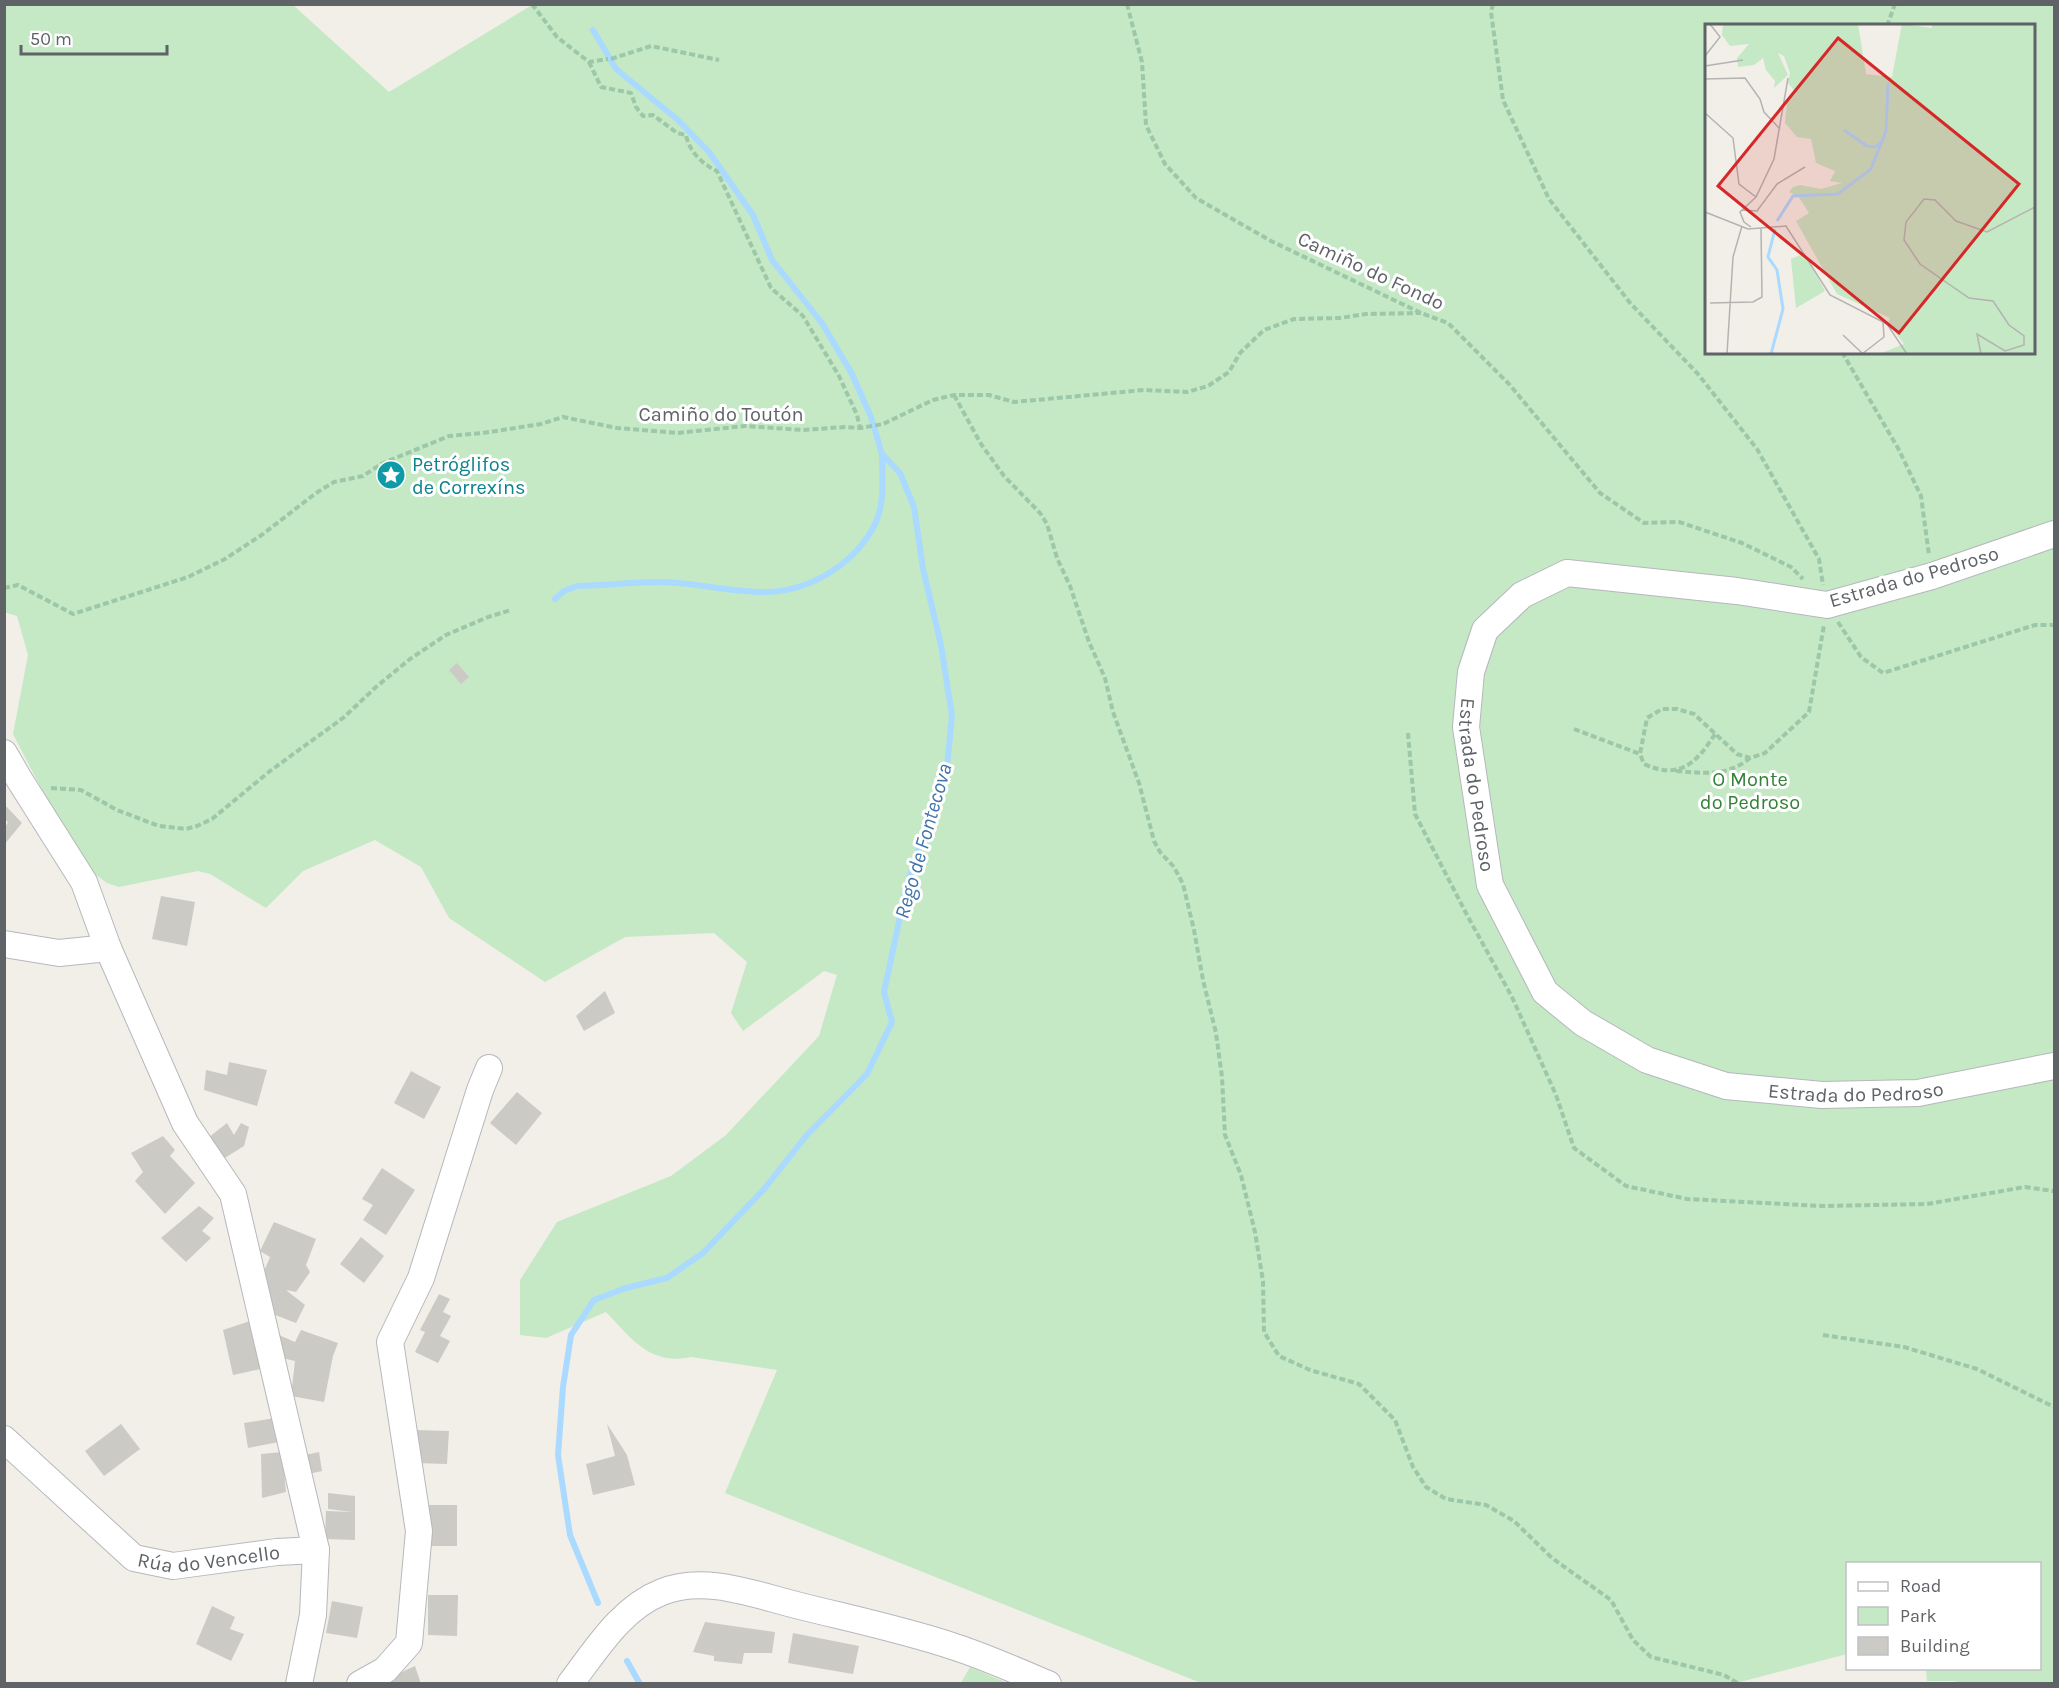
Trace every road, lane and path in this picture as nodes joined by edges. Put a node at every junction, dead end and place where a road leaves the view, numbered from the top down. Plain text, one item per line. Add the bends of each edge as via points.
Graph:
1 (532, 4) edge
2 (1126, 4) edge
3 (1492, 4) edge
4 (1895, 4) edge
5 (1888, 24) edge
6 (719, 60) dead end
7 (589, 62) junction
8 (1421, 313) junction
9 (1843, 354) edge
10 (954, 395) junction
11 (860, 428) junction
12 (2055, 534) edge
13 (1932, 576) junction
14 (4, 588) edge
15 (1827, 605) junction
16 (511, 610) dead end
17 (2055, 625) edge
18 (1574, 729) dead end
19 (1715, 734) junction
20 (4, 753) edge
21 (1640, 754) junction
22 (1750, 758) junction
23 (1676, 771) junction
24 (19, 779) junction
25 (4, 944) edge
26 (108, 948) junction
27 (2055, 1066) edge
28 (489, 1068) dead end
29 (1823, 1335) dead end
30 (2055, 1407) edge
31 (4, 1439) edge
32 (316, 1550) junction
33 (298, 1683) edge
34 (360, 1683) edge
35 (570, 1683) edge
36 (1048, 1683) edge
37 (1738, 1683) edge

1 - 7 path via 557,37
2 - 8 path, Camiño do Fondo via 1142,62 1146,125 1165,164 1196,198 1271,241
3 - 15 path via 1503,100 1549,200 1631,304 1698,374 1757,449 1819,560
4 - 5 path
6 - 7 path via 651,46
7 - 11 path via 601,87 631,93 643,116 653,115 677,134 686,135 688,146 717,171 771,288 803,316 840,376
8 - 10 path, Camiño do Toutón via 1294,320 1264,330 1240,353 1229,372 1208,386 1187,392 1144,390 1014,402 989,395
8 - 15 path, Camiño do Fondo via 1448,323 1509,384 1600,493 1644,522 1679,522 1743,543 1791,567
9 - 13 path via 1899,450 1920,496
10 - 11 path, Camiño do Toutón via 933,400 884,424
10 - 37 path via 1004,476 1047,524 1105,678 1154,841 1183,884 1216,1034 1225,1135 1241,1175 1256,1242 1263,1281 1264,1332 1279,1356 1359,1384 1395,1420 1413,1467 1426,1487 1446,1499 1486,1505 1514,1521 1552,1558 1611,1600 1633,1640 1651,1657 1724,1675
11 - 14 path, Camiño do Toutón via 745,426 677,434 563,417 541,424 450,435 381,464 363,476 334,482 225,559 148,591 73,614 18,585
12 - 13 street, Estrada do Pedroso
13 - 15 street, Estrada do Pedroso
15 - 17 path via 1861,657 1883,673 2035,625
15 - 22 path via 1809,712 1765,753
15 - 27 street, Estrada do Pedroso via 1567,573 1522,596 1485,630 1471,672 1466,727 1490,885 1545,992 1583,1023 1647,1060 1714,1083 1822,1095 1918,1093
16 - 24 path via 446,635 410,658 343,718 212,819 197,826 159,826 117,810 81,790 54,789
18 - 21 path
19 - 21 path via 1694,714 1662,709 1647,718
19 - 22 path via 1737,754
19 - 23 path via 1692,762
20 - 24 street
21 - 23 path via 1644,764 1658,771
22 - 23 path via 1737,768 1710,774
24 - 26 street via 84,882
25 - 26 street via 59,952
26 - 32 street via 185,1123 233,1194
28 - 34 street via 421,1278 390,1342 419,1531 409,1643 385,1670
29 - 30 path via 1904,1347 1977,1369
31 - 32 street, Rúa do Vencello via 134,1558 173,1566
32 - 33 street via 313,1615
35 - 36 street via 618,1623 640,1604 663,1591 717,1586 954,1647

